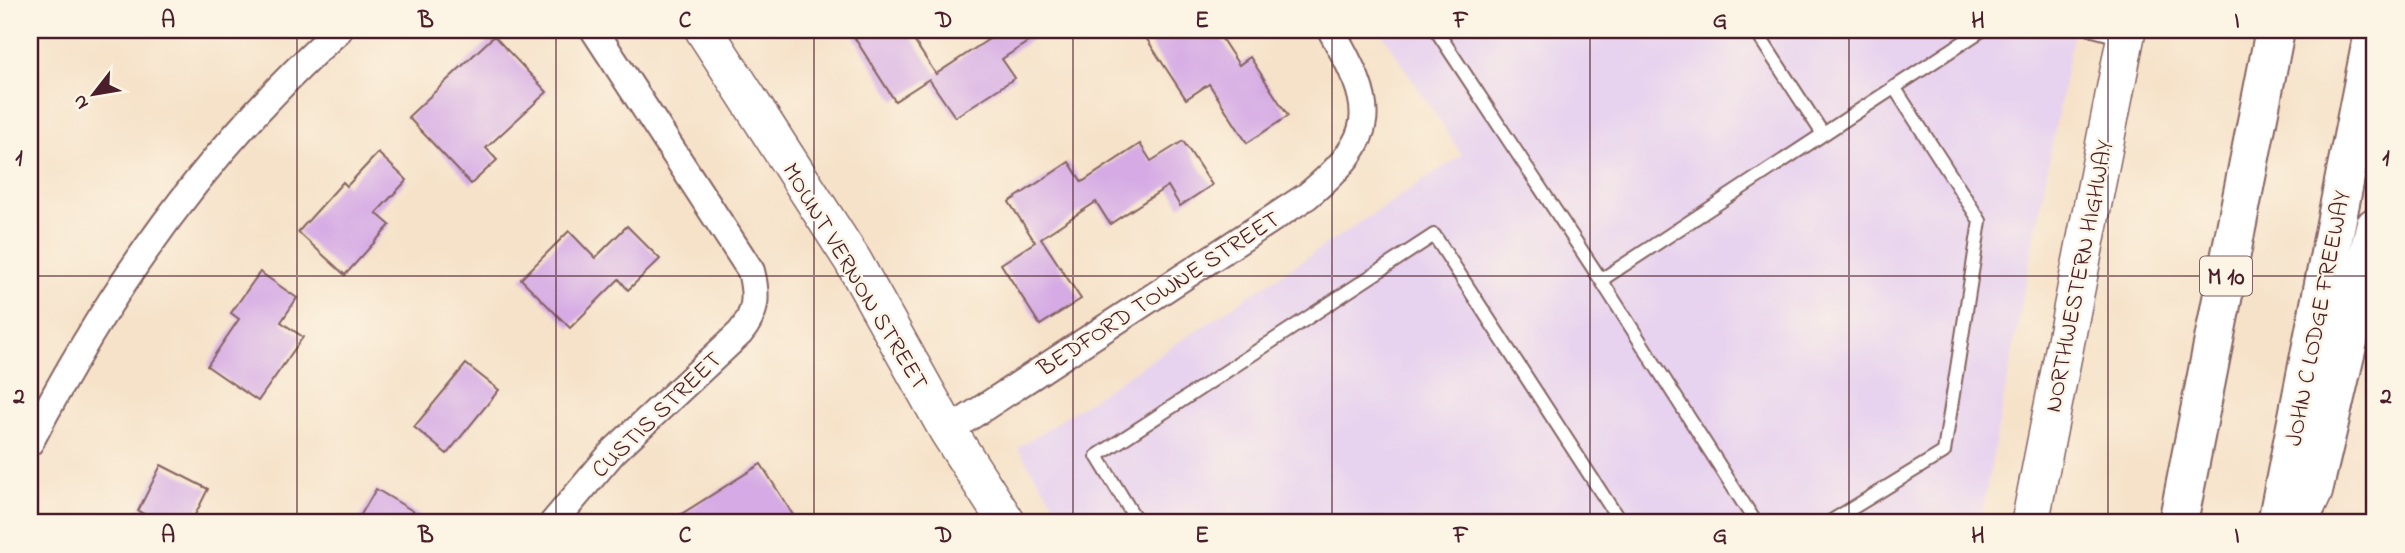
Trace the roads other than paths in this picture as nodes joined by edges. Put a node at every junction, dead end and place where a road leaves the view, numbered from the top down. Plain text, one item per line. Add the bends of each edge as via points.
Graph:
1 (340, 30) edge
2 (594, 30) edge
3 (704, 30) edge
4 (1331, 30) edge
5 (1436, 30) edge
6 (1755, 30) edge
7 (1983, 30) edge
8 (2274, 30) edge
9 (2374, 30) edge
10 (2115, 33) edge
11 (1894, 87) junction
12 (1823, 134) junction
13 (2375, 227) edge
14 (1601, 280) junction
15 (948, 431) junction
16 (30, 442) edge
17 (553, 523) edge
18 (1007, 523) edge
19 (1139, 523) edge
20 (1621, 523) edge
21 (1756, 523) edge
22 (1828, 523) edge
23 (2030, 523) edge
24 (2178, 523) edge
25 (2277, 523) edge
26 (2298, 523) edge

1 - 16 street via 236,133 163,223 91,330
2 - 17 street, CUSTIS STREET via 751,271 755,304 740,333 613,452
3 - 15 street, MOUNT VERNON STREET via 853,261
4 - 15 street, BEDFORD TOWNE STREET via 1364,100 1365,122 1358,144 1337,171 1307,196
5 - 14 lane
6 - 12 lane
7 - 11 lane
8 - 24 highway, M 10
9 - 25 highway, JOHN C LODGE FREEWAY
10 - 23 street, NORTHWESTERN HIGHWAY
11 - 12 lane
11 - 22 lane via 1980,221 1944,452
12 - 14 lane
13 - 26 highway via 2313,491
14 - 21 lane
15 - 18 street, MOUNT VERNON STREET
19 - 20 lane via 1097,456 1434,235

